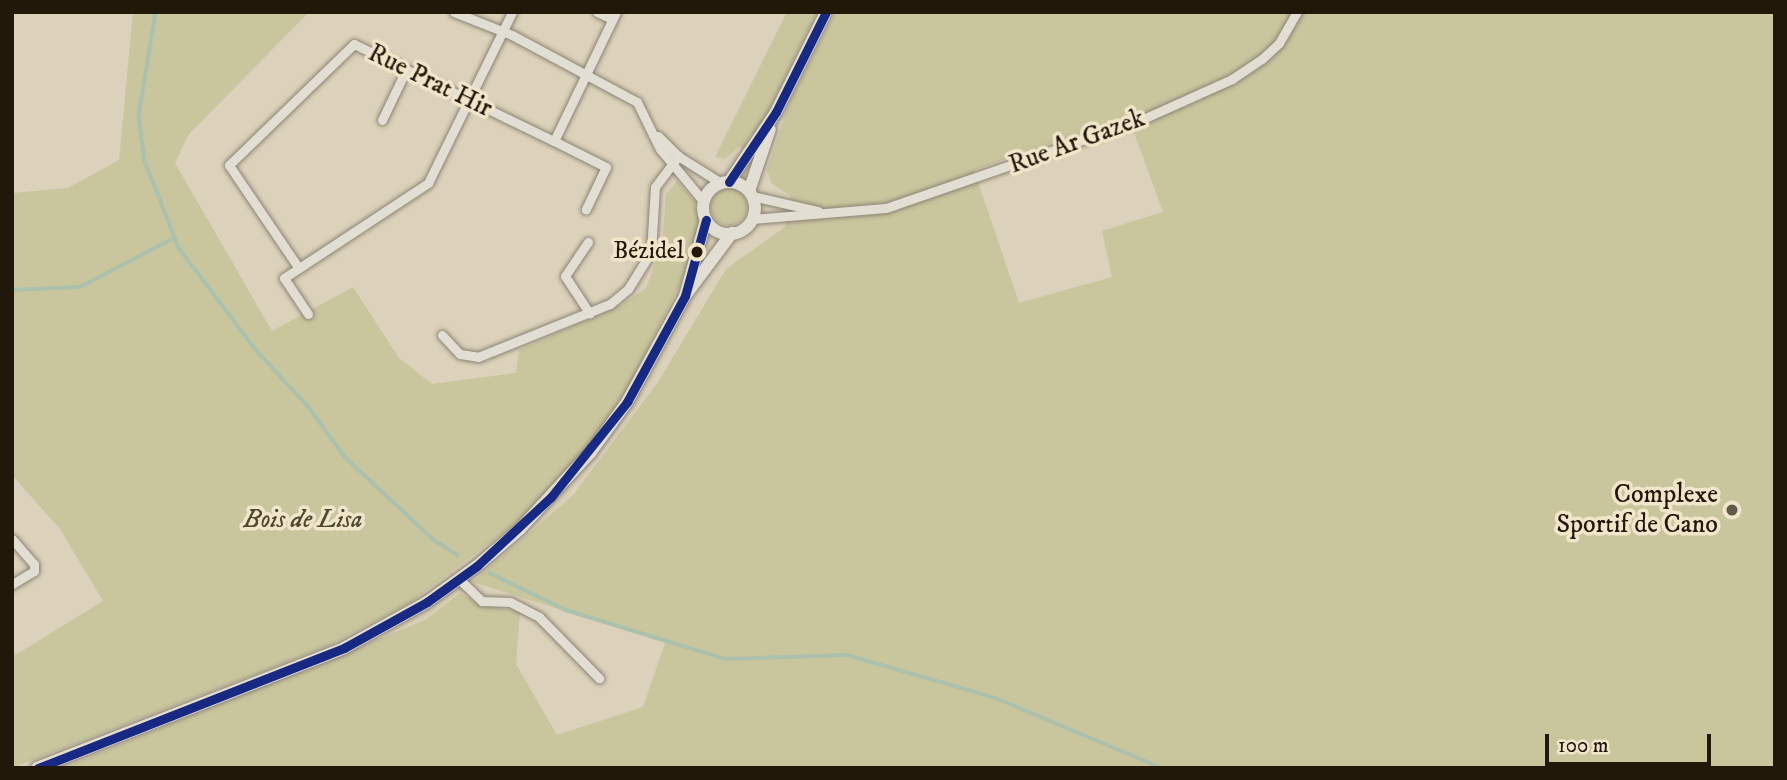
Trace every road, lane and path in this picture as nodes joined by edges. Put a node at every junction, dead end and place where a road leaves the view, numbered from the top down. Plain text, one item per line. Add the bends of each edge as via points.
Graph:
1 (454, 12) edge
2 (512, 12) edge
3 (597, 12) edge
4 (826, 12) edge
5 (1297, 12) edge
6 (614, 16) edge
7 (503, 32) junction
8 (406, 70) junction
9 (587, 73) junction
10 (469, 100) junction
11 (776, 112) junction
12 (382, 120) dead end
13 (554, 141) junction
14 (675, 160) junction
15 (725, 183) junction
16 (750, 193) junction
17 (704, 202) junction
18 (586, 209) dead end
19 (826, 213) junction
20 (752, 219) junction
21 (706, 220) junction
22 (732, 233) junction
23 (588, 242) dead end
24 (298, 267) junction
25 (685, 296) junction
26 (308, 314) dead end
27 (590, 314) junction
28 (442, 335) dead end
29 (12, 538) edge
30 (458, 579) junction
31 (12, 584) edge
32 (599, 678) dead end
33 (37, 768) edge

1 - 7 street
2 - 7 street
3 - 6 street
4 - 11 main road
5 - 19 street, Rue Ar Gazek via 1279,43 1262,59 1233,79 1143,119 886,208
6 - 9 street
7 - 9 street via 553,61
7 - 10 street
8 - 10 street, Rue Prat Hir
8 - 12 street
8 - 24 street, Rue Prat Hir via 354,44 229,165
9 - 13 street
9 - 14 street via 637,102
10 - 13 street, Rue Prat Hir
10 - 24 street via 428,183
11 - 15 main road
11 - 16 main road
13 - 18 street, Rue Prat Hir via 606,167
14 - 15 street
14 - 17 street
14 - 27 street via 655,187 655,240 646,262 628,289
15 - 16 main road
15 - 17 main road
16 - 19 street, Rue Ar Gazek
16 - 20 main road
17 - 21 main road
19 - 20 street, Rue Ar Gazek
20 - 22 main road
21 - 22 main road via 720,232
21 - 25 main road
22 - 25 main road
23 - 27 street via 565,276
24 - 26 street via 284,278
25 - 30 main road via 641,380 590,453 520,529
27 - 28 street via 478,357 460,354
29 - 31 street via 34,564 33,571
30 - 32 street via 482,601 510,602 539,617
30 - 33 main road via 344,648

